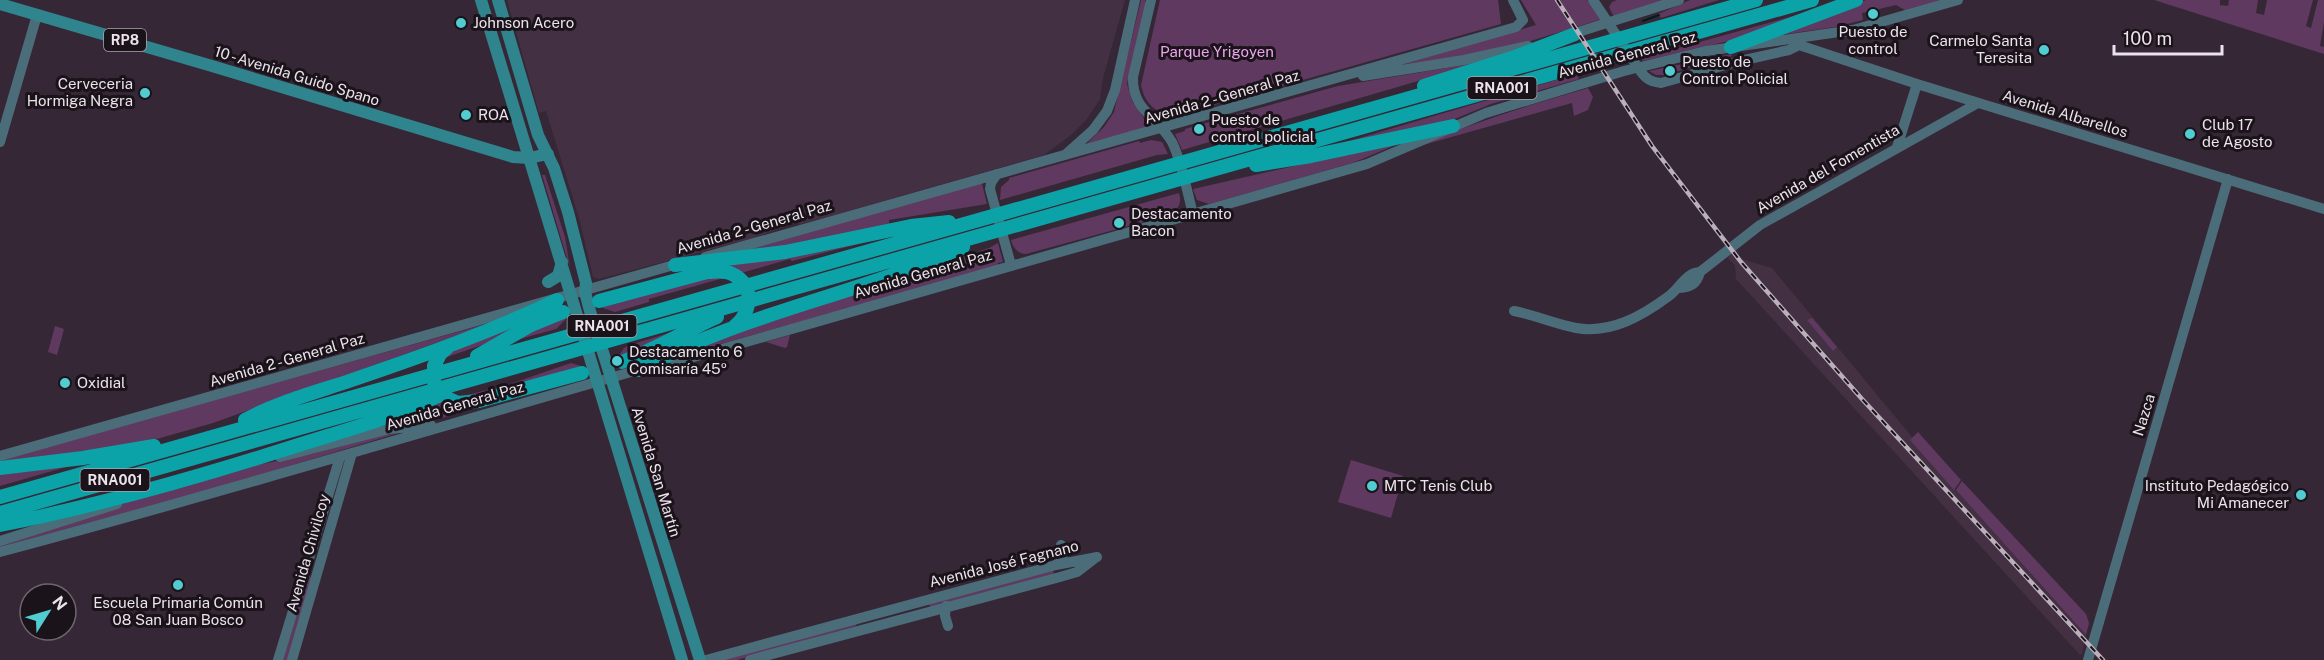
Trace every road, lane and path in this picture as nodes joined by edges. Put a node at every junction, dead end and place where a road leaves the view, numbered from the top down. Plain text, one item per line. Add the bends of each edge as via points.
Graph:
1 (481, 0) edge
2 (498, 0) edge
3 (1135, 0) edge
4 (1151, 0) edge
5 (1513, 0) edge
6 (1679, 0) edge
7 (1756, 0) edge
8 (1812, 0) edge
9 (1856, 0) edge
10 (1958, 0) edge
11 (1599, 2) edge
12 (1, 5) edge
13 (37, 15) junction
14 (1853, 30) junction
15 (1575, 34) junction
16 (1799, 45) junction
17 (1731, 47) junction
18 (1339, 79) junction
19 (1917, 84) junction
20 (1978, 103) junction
21 (1354, 114) junction
22 (1453, 126) junction
23 (1163, 129) junction
24 (0, 142) edge
25 (1897, 147) junction
26 (548, 154) junction
27 (529, 158) junction
28 (1062, 158) junction
29 (997, 174) junction
30 (1192, 176) junction
31 (2228, 179) junction
32 (2324, 209) edge
33 (1193, 214) junction
34 (984, 219) junction
35 (1006, 228) junction
36 (562, 262) junction
37 (1011, 265) junction
38 (675, 266) junction
39 (548, 282) dead end
40 (585, 292) junction
41 (571, 296) junction
42 (762, 297) junction
43 (594, 306) junction
44 (565, 309) junction
45 (1514, 311) dead end
46 (731, 329) junction
47 (448, 346) junction
48 (622, 362) dead end
49 (587, 369) junction
50 (638, 370) junction
51 (610, 378) junction
52 (411, 380) junction
53 (470, 380) junction
54 (597, 382) junction
55 (444, 425) junction
56 (220, 435) junction
57 (198, 441) junction
58 (352, 453) junction
59 (0, 456) edge
60 (340, 457) junction
61 (243, 464) junction
62 (0, 468) edge
63 (152, 490) junction
64 (0, 497) edge
65 (0, 513) edge
66 (0, 525) edge
67 (0, 541) edge
68 (1061, 545) dead end
69 (0, 552) edge
70 (1056, 565) junction
71 (1060, 577) junction
72 (946, 606) junction
73 (948, 626) dead end
74 (278, 660) edge
75 (292, 660) edge
76 (682, 660) edge
77 (700, 660) edge
78 (706, 660) edge
79 (750, 660) edge
80 (2088, 660) edge

1 - 27 main road, Avenida San Martín
2 - 26 main road, Avenida San Martín via 538,135
3 - 28 street via 1107,111 1093,130
4 - 23 street via 1133,87 1143,110
5 - 18 street, Avenida 2 - General Paz via 1522,20 1516,27
6 - 15 street
7 - 21 highway, Avenida General Paz / RNA001
8 - 30 highway, Avenida General Paz / RNA001
9 - 17 highway
10 - 14 street, Avenida General Paz
11 - 16 street, Avenida General Paz via 1650,81 1661,83
12 - 13 main road, RP8
13 - 24 street
13 - 27 main road, 10 - Avenida Guido Spano / RP8 via 513,157
14 - 16 street, Avenida General Paz
14 - 17 street, Avenida General Paz
15 - 18 street via 1464,60
15 - 21 highway
16 - 19 street, Avenida Albarellos
17 - 22 street, Avenida General Paz via 1624,71 1529,98
18 - 23 street, Avenida 2 - General Paz
19 - 20 street, Avenida Albarellos
19 - 25 street
20 - 25 street, Avenida del Fomentista
20 - 31 street, Avenida Albarellos
21 - 34 highway, Avenida General Paz / RNA001
22 - 30 highway
22 - 33 street, Avenida General Paz via 1367,164
23 - 28 street, Avenida 2 - General Paz
23 - 33 street via 1175,148
25 - 45 street, Avenida del Fomentista via 1760,225 1700,272 1690,287 1680,288 1624,323 1610,328 1585,328
26 - 27 main road, 10 - Avenida Guido Spano / RP8
26 - 40 main road, Avenida San Martín via 576,242
27 - 36 main road, Avenida San Martín
28 - 29 street, Avenida 2 - General Paz
29 - 37 street via 991,183 993,200
29 - 38 street, Avenida 2 - General Paz
30 - 35 highway, Avenida General Paz / RNA001
31 - 32 street, Avenida Albarellos
31 - 80 street, Nazca
33 - 37 street, Avenida General Paz
34 - 38 highway via 911,226 785,252
34 - 52 highway, Avenida General Paz / RNA001
35 - 42 highway, Avenida General Paz / RNA001
35 - 46 highway via 945,255
36 - 39 main road via 558,276
36 - 41 main road, Avenida San Martín
37 - 50 street, Avenida General Paz
38 - 40 street, Avenida 2 - General Paz
40 - 41 street, Avenida 2 - General Paz
40 - 43 main road, Avenida San Martín
41 - 44 main road, Avenida San Martín
41 - 44 street, Avenida 2 - General Paz
42 - 48 highway
42 - 53 highway, Avenida General Paz / RNA001
43 - 46 highway via 721,271 740,279 748,292 745,315
43 - 51 main road, Avenida San Martín
44 - 47 highway via 502,325
44 - 49 main road, Avenida San Martín
44 - 52 highway via 472,358
44 - 59 street, Avenida 2 - General Paz
46 - 50 highway
47 - 49 highway via 434,366 434,382 450,400 464,404
47 - 56 highway via 252,416
49 - 54 main road, Avenida San Martín
50 - 51 street, Avenida General Paz
51 - 54 street, Avenida General Paz
51 - 77 main road, Avenida San Martín
52 - 56 highway, Avenida General Paz / RNA001
53 - 61 highway via 383,420
53 - 65 highway, Avenida General Paz / RNA001
54 - 55 street, Avenida General Paz
54 - 76 main road, Avenida San Martín
55 - 58 street, Avenida General Paz
55 - 61 street via 390,429
56 - 57 highway, Avenida General Paz / RNA001
57 - 62 highway
57 - 64 highway, Avenida General Paz / RNA001
58 - 60 street, Avenida General Paz
58 - 75 street, Avenida Chivilcoy
60 - 69 street, Avenida General Paz
60 - 74 street, Avenida Chivilcoy
61 - 63 highway
63 - 66 highway
63 - 67 street
68 - 70 street via 1063,555
70 - 71 street
70 - 71 street, Avenida José Fagnano via 1097,557 1077,572
70 - 78 street, Avenida José Fagnano
71 - 72 street, Avenida José Fagnano
72 - 73 street
72 - 79 street, Avenida José Fagnano

